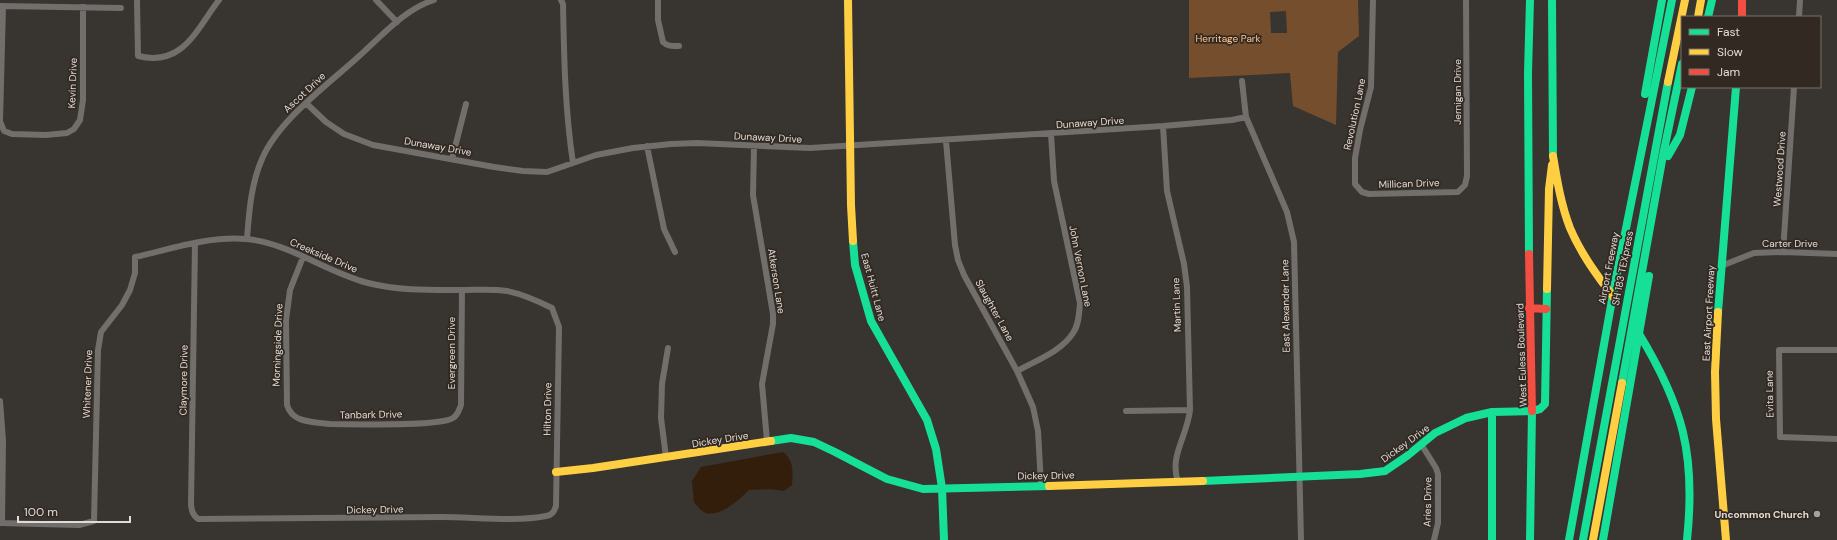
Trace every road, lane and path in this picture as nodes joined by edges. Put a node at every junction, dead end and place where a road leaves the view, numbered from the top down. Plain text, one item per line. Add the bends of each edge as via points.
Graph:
1 (137, 0) edge
2 (219, 0) edge
3 (376, 0) edge
4 (434, 0) edge
5 (561, 0) edge
6 (658, 0) edge
7 (848, 0) edge
8 (1373, 0) edge
9 (1466, 0) edge
10 (1530, 0) edge
11 (1552, 0) edge
12 (1662, 0) edge
13 (1672, 0) edge
14 (1685, 0) edge
15 (1695, 0) edge
16 (1701, 0) edge
17 (1712, 0) edge
18 (1742, 0) edge
19 (1800, 0) edge
20 (2, 6) edge
21 (83, 7) junction
22 (120, 8) dead end
23 (1682, 16) edge
24 (1692, 16) edge
25 (1698, 16) edge
26 (1708, 16) edge
27 (1742, 16) edge
28 (1799, 16) edge
29 (1681, 20) edge
30 (397, 22) junction
31 (679, 46) dead end
32 (1681, 69) edge
33 (1242, 81) dead end
34 (1683, 88) edge
35 (1692, 88) edge
36 (1736, 88) edge
37 (1794, 88) edge
38 (306, 103) junction
39 (466, 104) dead end
40 (1246, 117) junction
41 (1163, 126) junction
42 (1050, 134) junction
43 (946, 141) junction
44 (647, 146) junction
45 (850, 146) junction
46 (754, 147) junction
47 (1553, 156) junction
48 (1668, 156) junction
49 (452, 159) junction
50 (573, 163) junction
51 (1637, 172) junction
52 (1355, 184) joint
53 (1465, 185) joint
54 (247, 239) junction
55 (195, 244) junction
56 (675, 252) dead end
57 (1783, 252) junction
58 (1837, 254) edge
59 (135, 257) joint
60 (303, 257) junction
61 (1721, 266) junction
62 (462, 290) junction
63 (552, 308) joint
64 (1529, 308) junction
65 (1546, 309) junction
66 (668, 348) dead end
67 (1837, 350) edge
68 (1017, 371) junction
69 (0, 401) edge
70 (1190, 410) junction
71 (1126, 411) dead end
72 (1532, 411) junction
73 (289, 412) joint
74 (1492, 412) junction
75 (456, 416) joint
76 (1837, 439) edge
77 (767, 441) junction
78 (1421, 444) junction
79 (666, 457) junction
80 (556, 472) junction
81 (1299, 476) junction
82 (1178, 482) junction
83 (1041, 484) junction
84 (942, 488) junction
85 (554, 512) joint
86 (195, 517) joint
87 (1, 523) edge
88 (944, 540) edge
89 (1301, 540) edge
90 (1434, 540) edge
91 (1492, 540) edge
92 (1530, 540) edge
93 (1569, 540) edge
94 (1583, 540) edge
95 (1593, 540) edge
96 (1603, 540) edge
97 (1687, 540) edge
98 (1726, 540) edge

1 - 2 street via 138,56 161,58 178,52 195,34
3 - 30 street
4 - 30 street, Ascot Drive via 413,10
5 - 50 street via 568,133
6 - 31 street via 658,20 663,42 666,45
7 - 45 main road, East Huitt Lane
8 - 52 street, Revolution Lane via 1372,87 1357,144
9 - 53 street, Jernigan Drive
10 - 64 main road, West Euless Boulevard
11 - 47 main road, West Euless Boulevard
12 - 51 main road via 1640,122
13 - 51 main road, Airport Freeway
14 - 23 main road, SH 183 TEXpress
15 - 24 main road
16 - 25 main road
17 - 26 main road
18 - 27 main road
19 - 28 street
20 - 21 street
20 - 21 street, Kevin Drive via 0,121 4,130 12,134 46,136 67,133 74,129 80,120 83,100
21 - 22 street
29 - 94 main road, SH 183 TEXpress via 1652,161
30 - 38 street, Ascot Drive
32 - 95 main road, SH 183 TEXpress via 1663,154
33 - 40 street, East Alexander Lane
34 - 48 main road
35 - 48 main road via 1680,136
36 - 61 main road, East Airport Freeway
37 - 57 street, Westwood Drive
38 - 49 street, Dunaway Drive via 326,122 344,134 373,145
38 - 54 street, Ascot Drive via 286,123 262,158 251,200
39 - 49 street
40 - 41 street, Dunaway Drive
40 - 81 street, East Alexander Lane via 1287,212 1294,242
41 - 42 street, Dunaway Drive
41 - 70 street, Martin Lane via 1167,191 1187,287
42 - 43 street, Dunaway Drive
42 - 68 street, John Vernon Lane via 1054,181 1080,303 1079,314 1074,333 1068,339 1055,350
43 - 45 street, Dunaway Drive
43 - 68 street, Slaughter Lane via 958,260
44 - 46 street, Dunaway Drive via 697,143
44 - 50 street, Dunaway Drive via 596,155
44 - 56 street via 664,229
45 - 46 street, Dunaway Drive
45 - 84 main road, East Huitt Lane via 853,248 865,301 877,334 927,420 936,448
46 - 77 street, Atkerson Lane via 752,195 773,314 762,384
47 - 65 main road, West Euless Boulevard via 1548,189
47 - 97 main road via 1563,207 1574,236 1588,262 1641,337 1679,410 1691,464 1692,490
48 - 96 main road via 1642,322
49 - 50 street, Dunaway Drive via 509,169 547,172
51 - 93 main road, Airport Freeway
52 - 53 street, Millican Drive via 1362,192 1369,194 1458,192
54 - 55 street, Creekside Drive via 229,238
54 - 60 street, Creekside Drive via 280,247
55 - 59 street, Creekside Drive
55 - 86 street, Claymore Drive via 191,505
57 - 58 street, Carter Drive
57 - 61 street, Carter Drive via 1754,253
59 - 87 street, Whitener Drive via 135,273 130,290 101,332 98,350 94,521 79,525
60 - 62 street, Creekside Drive via 332,271 369,283 412,290
60 - 73 street, Morningside Drive via 290,290 286,320 286,392
61 - 98 main road, East Airport Freeway via 1715,372 1716,419
62 - 63 street, Creekside Drive via 507,292
62 - 75 street, Evergreen Drive via 461,405
63 - 80 street, Hilton Drive via 559,327
64 - 65 main road
64 - 72 main road, West Euless Boulevard
65 - 72 main road, West Euless Boulevard via 1546,400 1540,409
66 - 79 street via 662,384 661,418
67 - 76 street, Evita Lane via 1779,350 1780,437
68 - 83 street, Slaughter Lane via 1037,420
69 - 87 street via 3,455
70 - 71 street
70 - 82 street, Martin Lane via 1175,466
72 - 74 main road, Dickey Drive
72 - 92 main road
73 - 75 street, Tanbark Drive via 295,418 330,424 429,423
74 - 78 main road, Dickey Drive via 1449,425
74 - 91 main road
77 - 79 main road, Dickey Drive
77 - 84 main road, Dickey Drive via 791,438 817,442 875,474 903,486
78 - 81 main road, Dickey Drive via 1384,471
78 - 90 street, Aries Drive via 1438,474 1438,523
79 - 80 main road, Dickey Drive
80 - 85 street, Hilton Drive
81 - 82 main road, Dickey Drive
81 - 89 street, East Alexander Lane
82 - 83 main road, Dickey Drive
83 - 84 main road, Dickey Drive
84 - 88 main road, East Huitt Lane
85 - 86 street, Dickey Drive via 530,518 324,520

